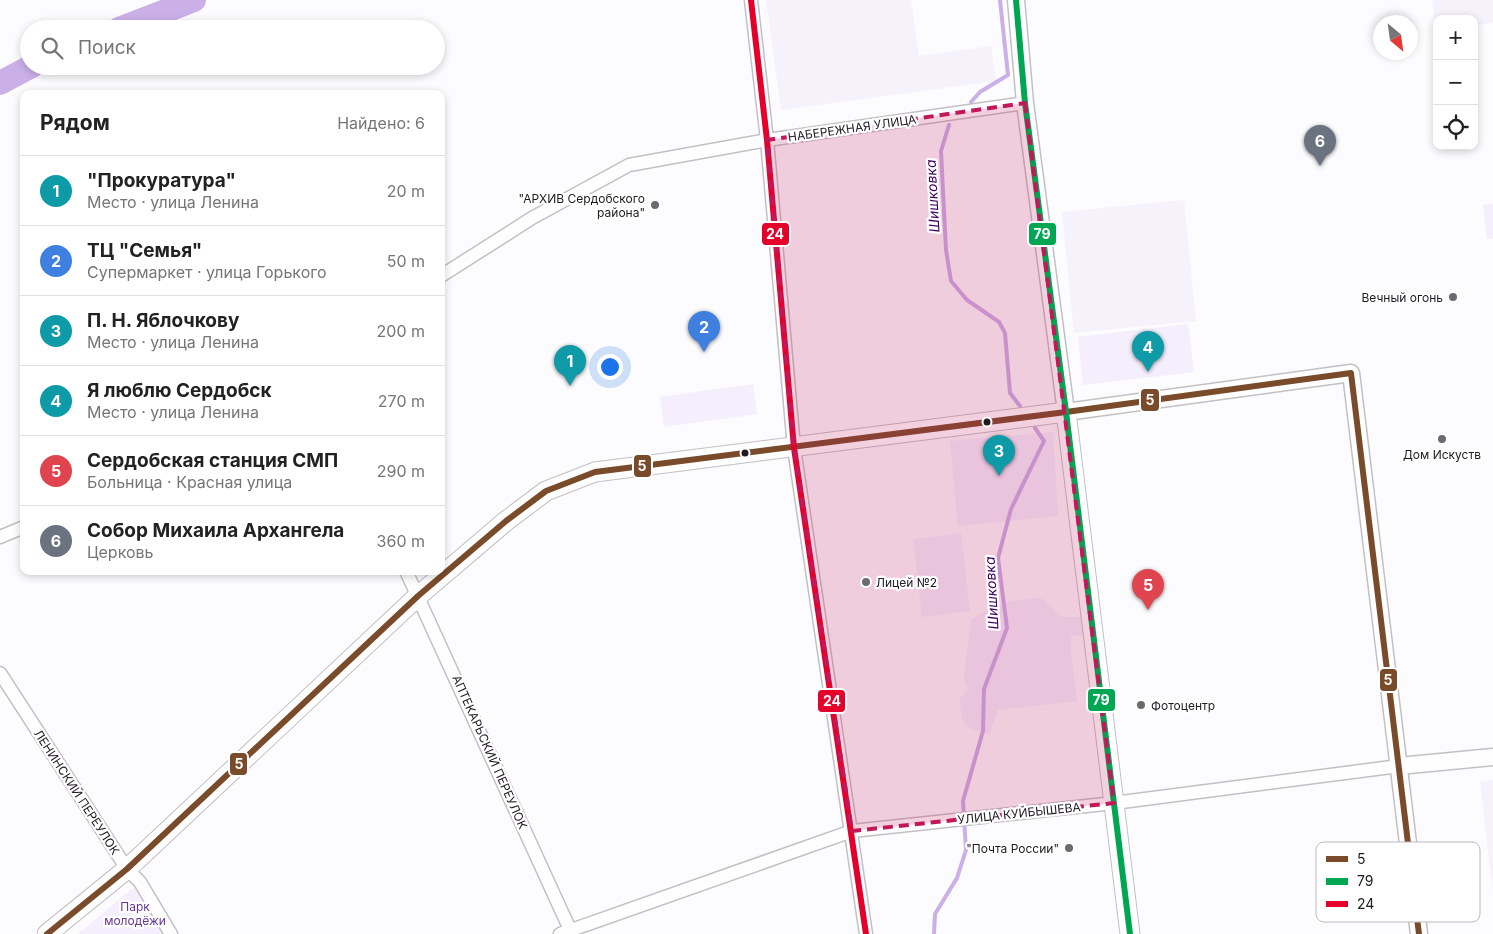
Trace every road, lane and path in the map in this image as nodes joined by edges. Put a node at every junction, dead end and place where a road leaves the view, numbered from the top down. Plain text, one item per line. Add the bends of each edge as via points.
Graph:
1 (751, 0) edge
2 (1016, 0) edge
3 (1025, 103) junction
4 (767, 140) junction
5 (445, 273) edge
6 (1066, 412) junction
7 (794, 448) junction
8 (20, 529) edge
9 (0, 537) edge
10 (445, 573) edge
11 (408, 575) edge
12 (443, 575) edge
13 (418, 596) junction
14 (0, 673) edge
15 (1493, 756) edge
16 (1399, 766) junction
17 (1114, 803) junction
18 (852, 831) junction
19 (1408, 842) edge
20 (127, 869) junction
21 (568, 933) edge
22 (47, 934) edge
23 (171, 934) edge
24 (866, 934) edge
25 (1130, 934) edge

1 - 4 street
2 - 3 street
3 - 4 street, НАБЕРЕЖНАЯ УЛИЦА
3 - 6 street
4 - 5 street, НАБЕРЕЖНАЯ УЛИЦА via 629,165 532,218
4 - 7 street
6 - 7 main road
6 - 16 street via 1350,373
6 - 17 main road
7 - 10 main road via 587,475 546,491
7 - 18 street
8 - 9 street
11 - 13 street, АПТЕКАРЬСКИЙ ПЕРЕУЛОК
12 - 13 main road
13 - 20 main road
13 - 21 street, АПТЕКАРЬСКИЙ ПЕРЕУЛОК
14 - 20 street, ЛЕНИНСКИЙ ПЕРЕУЛОК
15 - 16 street, УЛИЦА КУЙБЫШЕВА
16 - 17 street, УЛИЦА КУЙБЫШЕВА
16 - 19 street
17 - 18 street, УЛИЦА КУЙБЫШЕВА
17 - 25 main road
18 - 21 street, УЛИЦА КУЙБЫШЕВА
18 - 24 street
20 - 22 main road
20 - 23 street, ЛЕНИНСКИЙ ПЕРЕУЛОК via 140,882

